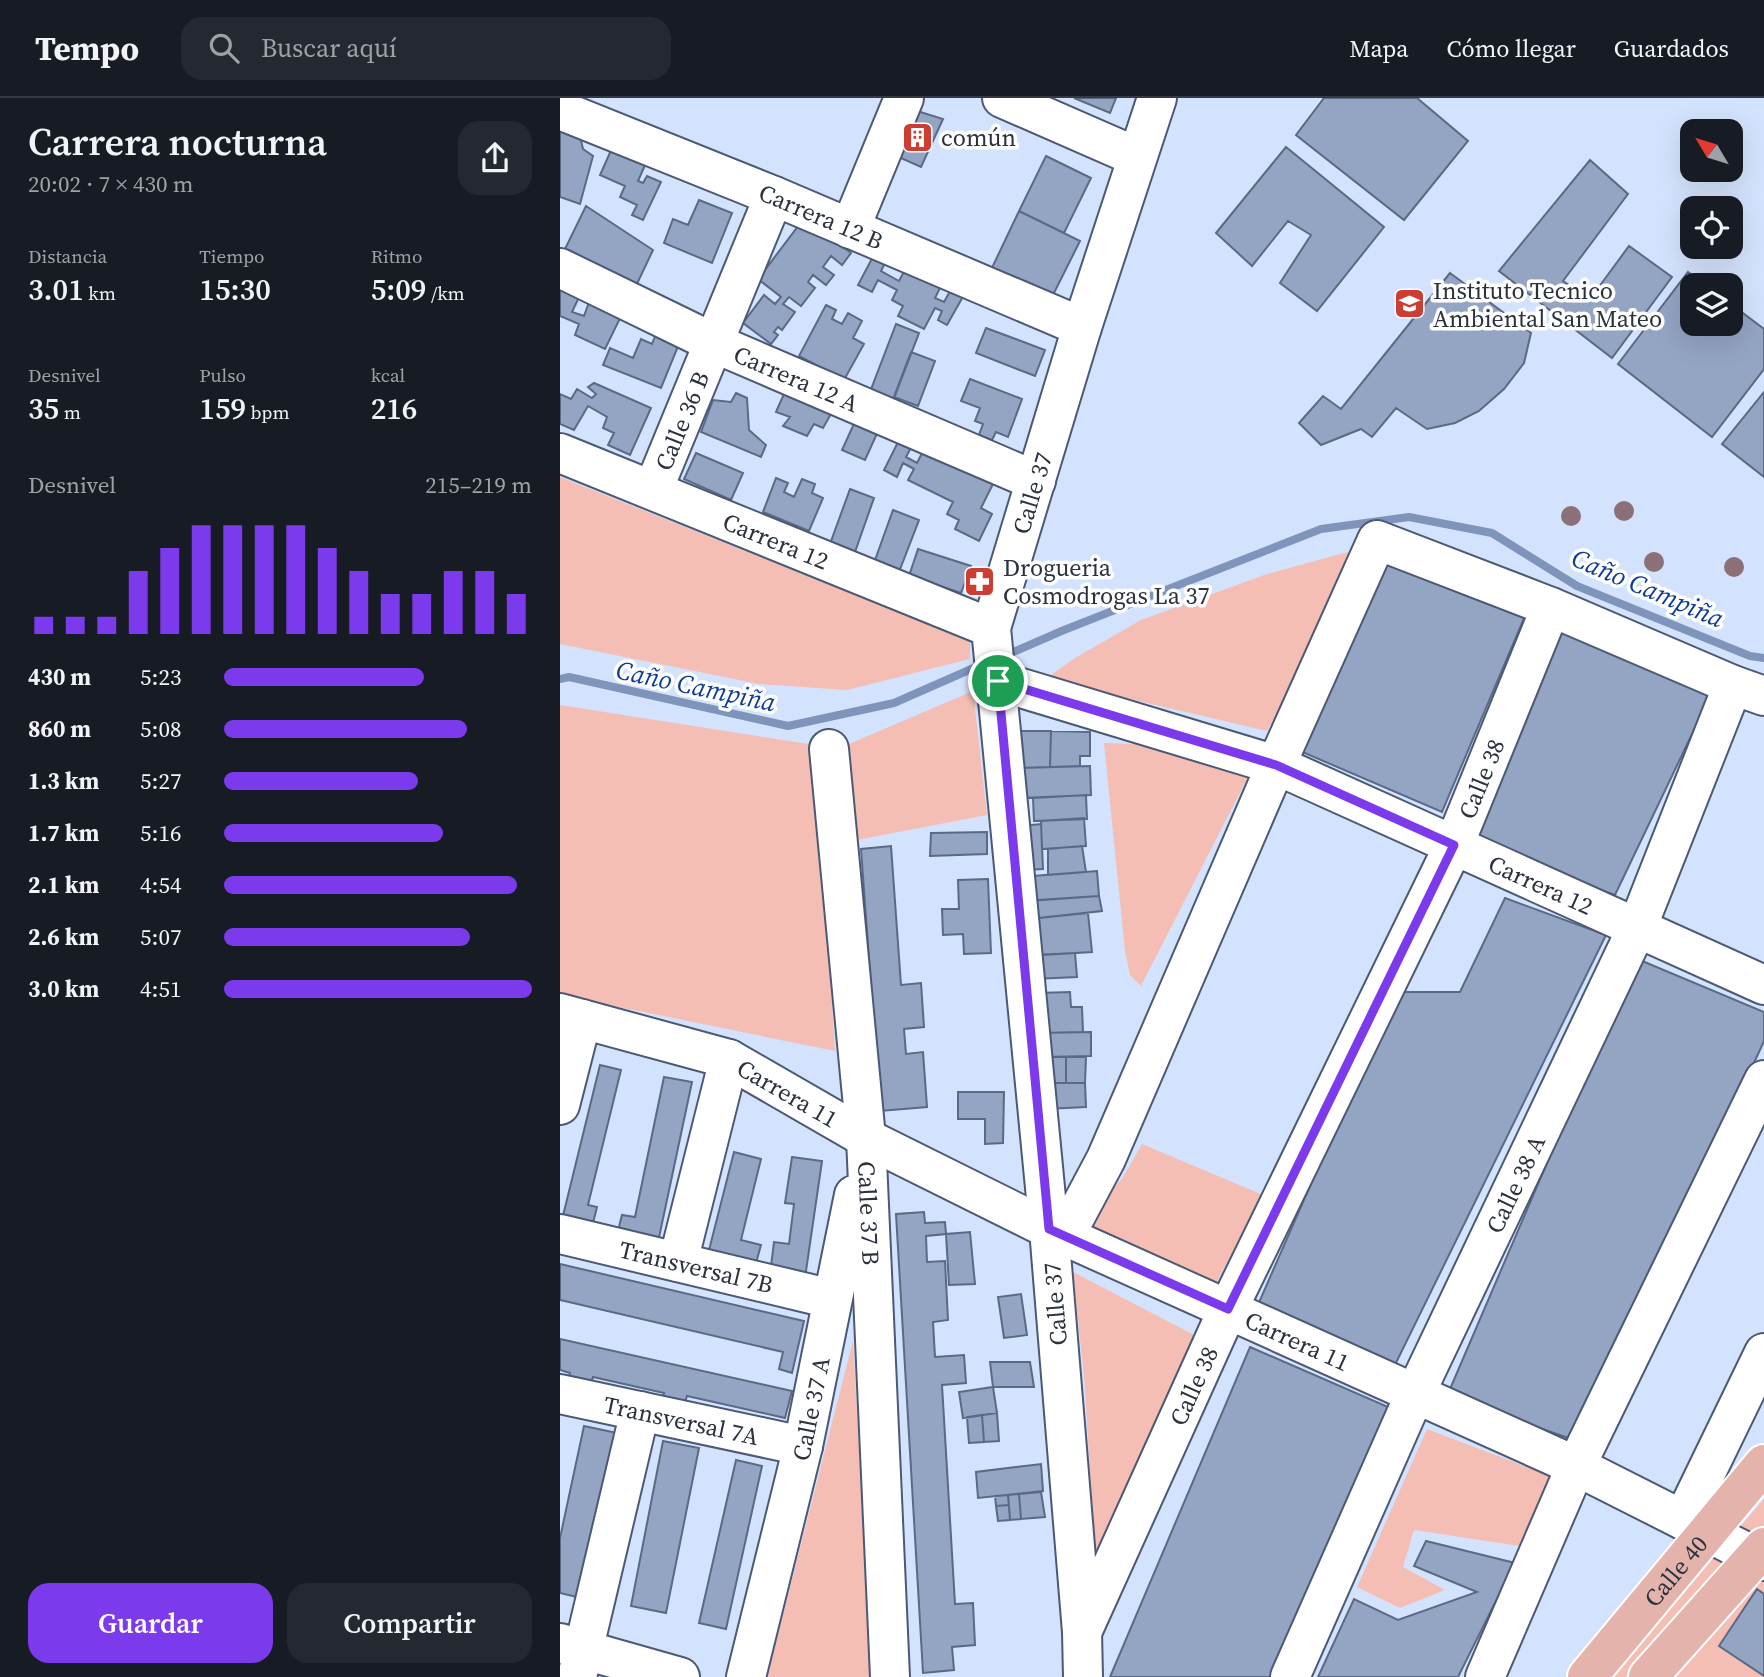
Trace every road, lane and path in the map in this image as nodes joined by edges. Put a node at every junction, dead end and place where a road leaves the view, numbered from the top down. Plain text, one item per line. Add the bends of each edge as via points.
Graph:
1 (904, 98) edge
2 (1002, 98) edge
3 (1157, 98) edge
4 (560, 110) edge
5 (1137, 157) junction
6 (774, 196) junction
7 (850, 229) junction
8 (560, 268) edge
9 (1082, 327) junction
10 (714, 343) junction
11 (560, 453) edge
12 (1036, 481) junction
13 (653, 490) junction
14 (1552, 607) junction
15 (994, 655) junction
16 (1748, 691) edge
17 (829, 749) dead end
18 (1276, 765) junction
19 (1454, 845) junction
20 (1637, 928) junction
21 (1764, 985) edge
22 (571, 1016) edge
23 (729, 1059) junction
24 (1764, 1080) edge
25 (560, 1105) edge
26 (866, 1138) junction
27 (1057, 1233) junction
28 (560, 1234) edge
29 (678, 1262) junction
30 (832, 1299) junction
31 (1228, 1309) junction
32 (1764, 1353) edge
33 (560, 1394) edge
34 (1415, 1394) junction
35 (640, 1411) junction
36 (803, 1446) junction
37 (1764, 1464) edge
38 (1576, 1466) junction
39 (1695, 1526) junction
40 (1761, 1555) edge
41 (1082, 1632) junction
42 (573, 1656) edge
43 (680, 1677) edge
44 (746, 1677) edge
45 (890, 1677) edge
46 (1083, 1677) edge
47 (1290, 1677) edge
48 (1485, 1677) edge
49 (1587, 1677) edge
50 (1648, 1677) edge

1 - 7 street
2 - 5 street
3 - 5 street
4 - 6 street, Carrera 12 B
5 - 9 street, Calle 37
6 - 7 street, Carrera 12 B
6 - 10 street, Calle 36 B
7 - 9 street, Carrera 12 B
8 - 10 street, Carrera 12 A
9 - 12 street, Calle 37
10 - 12 street, Carrera 12 A
10 - 13 street, Calle 36 B
11 - 13 street, Carrera 12
12 - 15 street, Calle 37
13 - 15 street, Carrera 12
14 - 16 street
14 - 18 street via 1377,540
14 - 19 street, Calle 38
15 - 18 street, Carrera 12
15 - 27 street, Calle 37
16 - 20 street, Calle 38 A
17 - 26 street, Calle 37 B
18 - 19 street, Carrera 12
18 - 27 street via 1106,1159
19 - 20 street, Carrera 12
19 - 31 street, Calle 38
20 - 21 street, Carrera 12
20 - 34 street, Calle 38 A
22 - 23 street, Carrera 11
22 - 25 street
23 - 26 street, Carrera 11
23 - 29 street
24 - 38 street
26 - 27 street, Carrera 11
26 - 30 street, Calle 37 A
26 - 45 street, Calle 37 B
27 - 31 street, Carrera 11
27 - 41 street, Calle 37
28 - 29 street, Transversal 7B
29 - 30 street, Transversal 7B
30 - 36 street, Calle 37 A
31 - 34 street, Carrera 11
31 - 41 street, Calle 38
32 - 39 street
33 - 35 street, Transversal 7A
34 - 38 street, Carrera 11
34 - 47 street, Calle 38 A
35 - 36 street, Transversal 7A
35 - 42 street
36 - 44 street, Calle 37 A
37 - 39 main road, Calle 40
38 - 39 street, Carrera 11
38 - 48 street
39 - 40 street, Carrera 11
39 - 49 main road, Calle 40
40 - 50 main road, Calle 40
41 - 46 street, Calle 37
42 - 43 street

